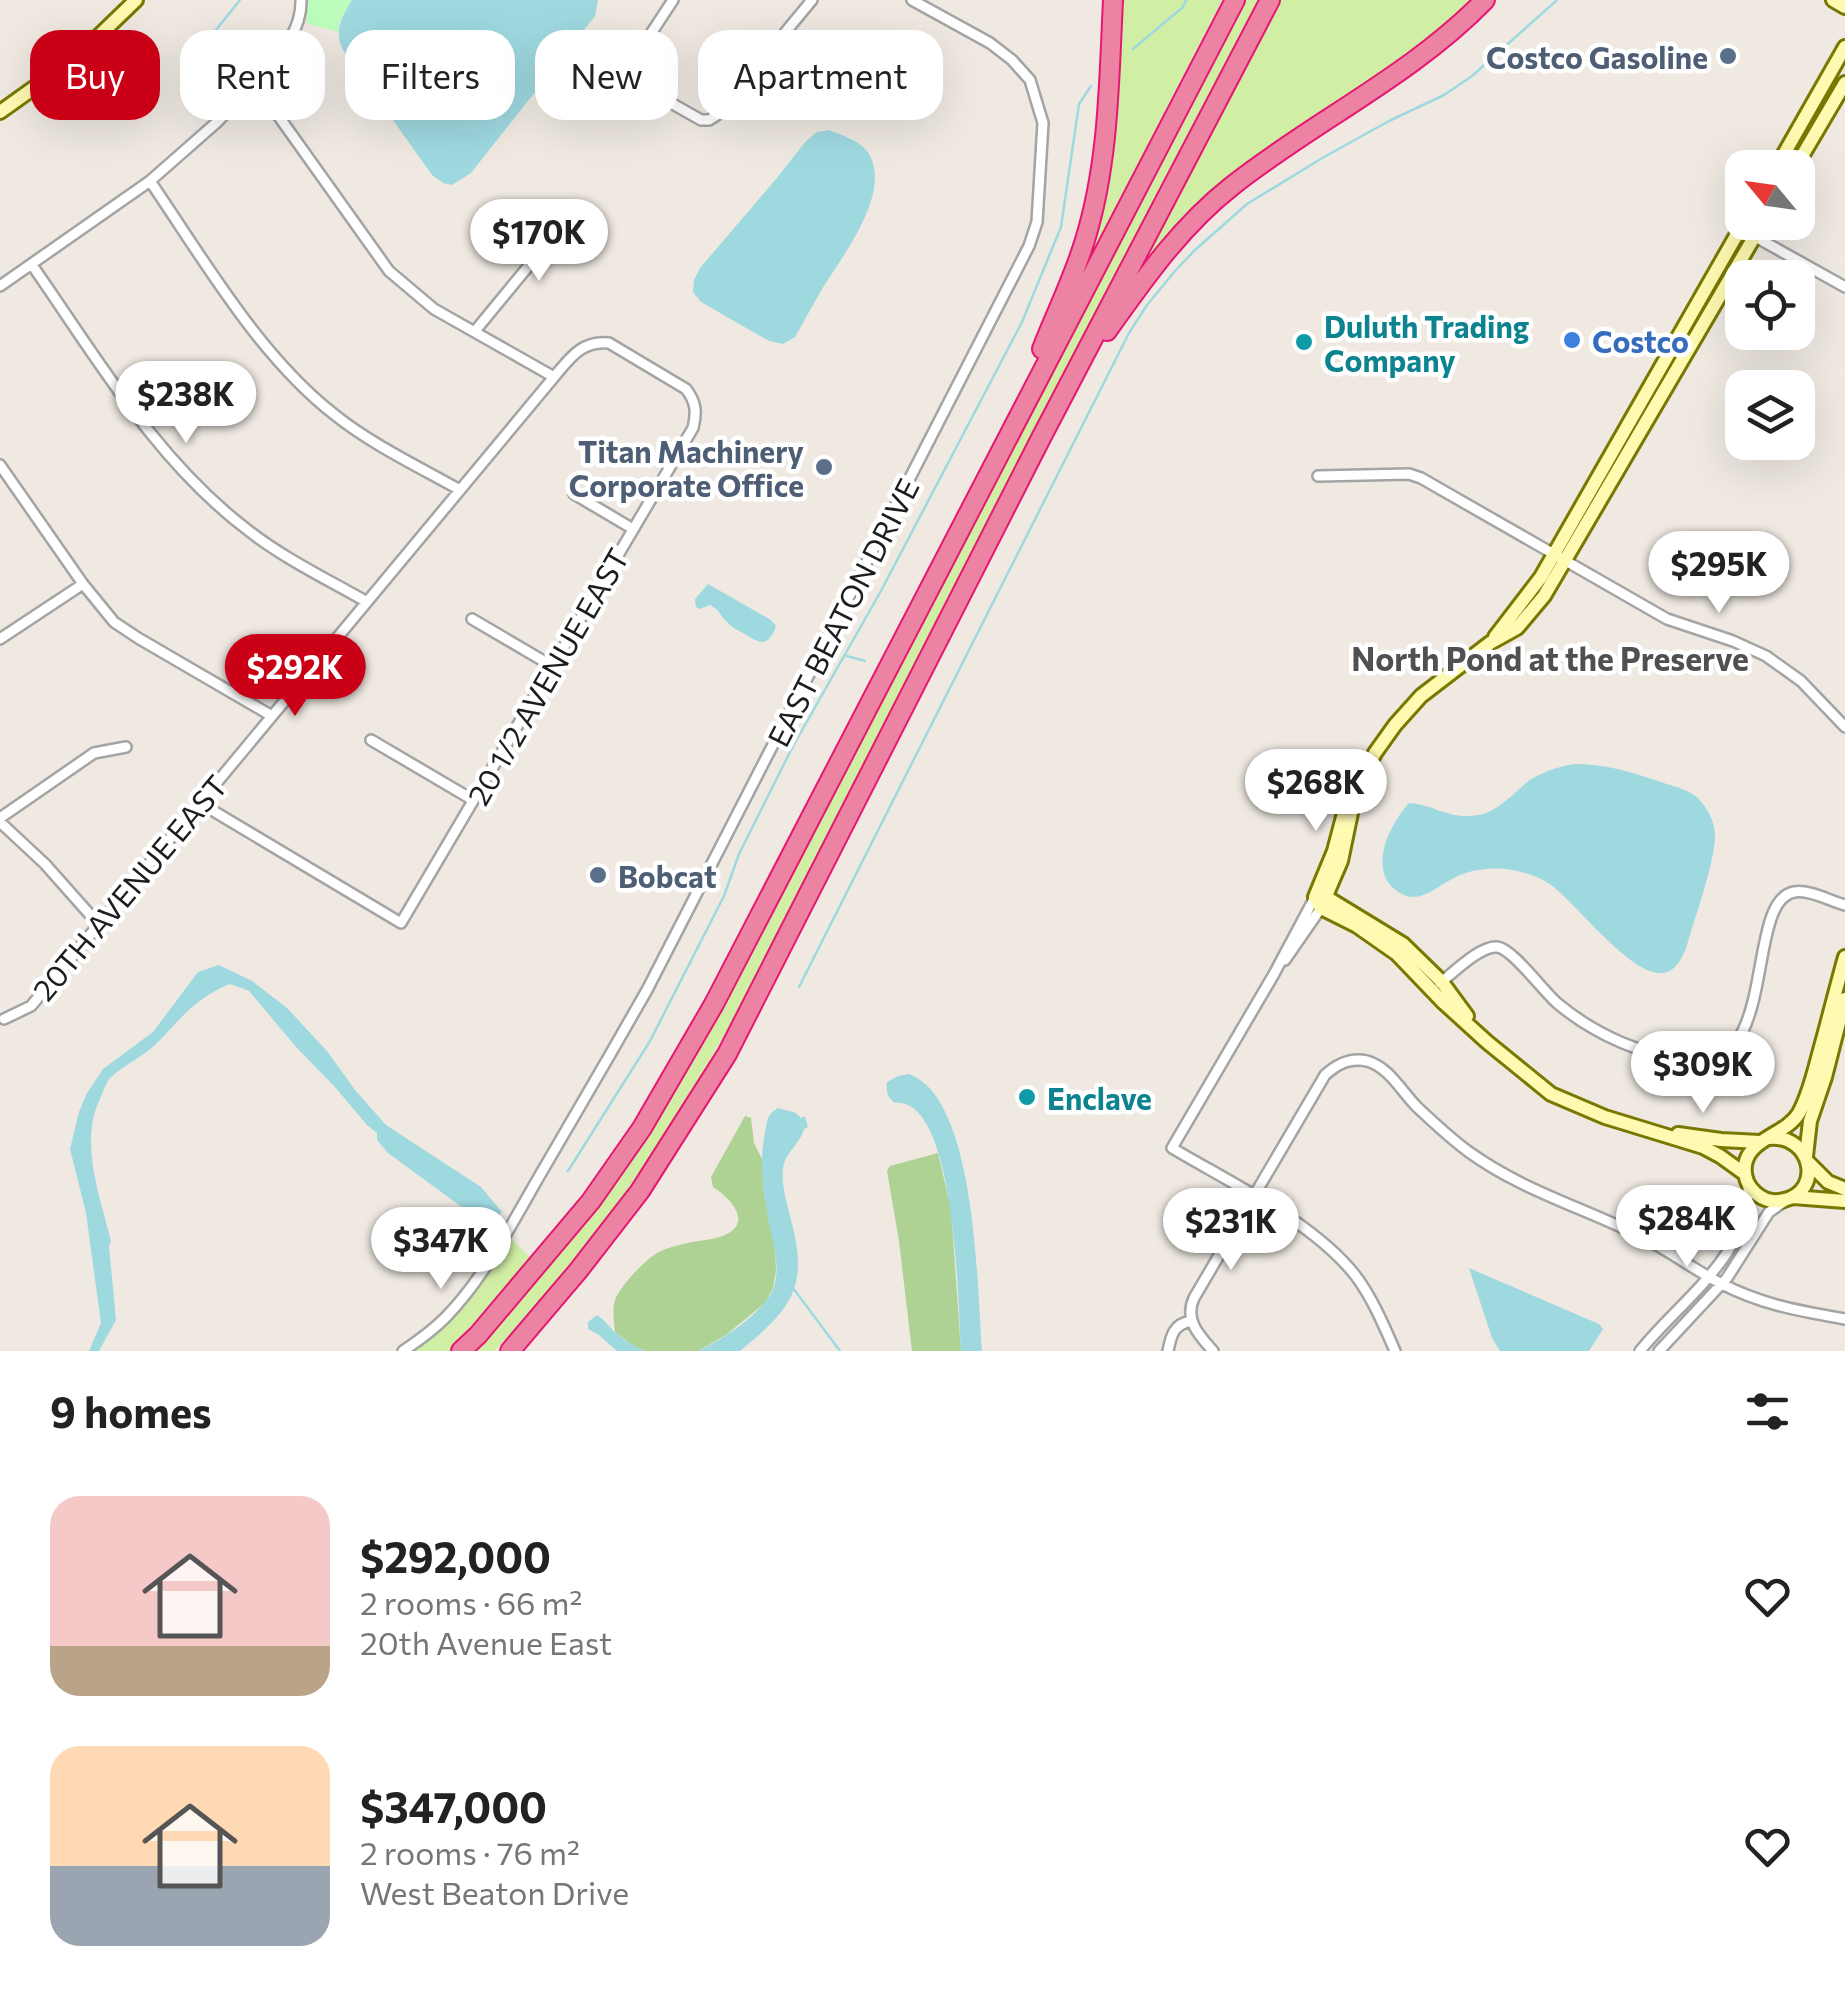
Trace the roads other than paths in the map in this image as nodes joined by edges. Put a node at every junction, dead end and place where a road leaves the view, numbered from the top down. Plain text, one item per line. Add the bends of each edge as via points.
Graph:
1 (136, 0) edge
2 (302, 0) edge
3 (672, 0) edge
4 (812, 0) edge
5 (912, 0) edge
6 (1113, 0) edge
7 (1235, 0) edge
8 (1270, 0) edge
9 (1484, 0) edge
10 (1833, 0) edge
11 (1845, 7) edge
12 (296, 30) edge
13 (1845, 47) edge
14 (1845, 84) edge
15 (0, 112) edge
16 (219, 120) edge
17 (282, 120) edge
18 (1786, 150) edge
19 (1806, 150) edge
20 (150, 181) junction
21 (574, 212) dead end
22 (1734, 240) edge
23 (1752, 240) edge
24 (1761, 240) edge
25 (32, 265) junction
26 (0, 286) edge
27 (1845, 286) edge
28 (474, 331) junction
29 (554, 377) junction
30 (693, 428) joint
31 (1041, 438) junction
32 (1001, 450) junction
33 (0, 464) edge
34 (1318, 476) dead end
35 (460, 490) junction
36 (574, 494) dead end
37 (633, 529) junction
38 (1560, 558) junction
39 (83, 584) junction
40 (367, 602) junction
41 (472, 619) dead end
42 (0, 639) edge
43 (552, 666) junction
44 (272, 716) junction
45 (1845, 728) edge
46 (371, 740) dead end
47 (126, 747) dead end
48 (473, 800) junction
49 (200, 804) junction
50 (0, 820) edge
51 (1321, 901) junction
52 (1845, 906) edge
53 (100, 926) junction
54 (1845, 956) edge
55 (1437, 986) junction
56 (1845, 999) edge
57 (4, 1018) dead end
58 (1642, 1128) junction
59 (1764, 1140) junction
60 (1807, 1159) junction
61 (1746, 1179) junction
62 (1845, 1189) edge
63 (1254, 1196) junction
64 (1789, 1199) junction
65 (1845, 1201) edge
66 (1707, 1276) junction
67 (1722, 1284) junction
68 (1845, 1319) edge
69 (1192, 1321) junction
70 (403, 1351) edge
71 (460, 1351) edge
72 (510, 1351) edge
73 (1168, 1351) edge
74 (1213, 1351) edge
75 (1395, 1351) edge
76 (1640, 1351) edge
77 (1659, 1351) edge

1 - 15 street via 76,57
2 - 12 street
3 - 4 street via 629,75 701,120 717,115
5 - 70 street, EAST BEATON DRIVE via 990,42 1030,80 1042,123 1037,222 1011,285 648,990 472,1285 448,1316
6 - 32 highway via 1105,148 1094,208
7 - 32 highway
8 - 31 highway
9 - 31 highway via 1428,52 1288,144 1210,205 1136,289
10 - 11 street
13 - 18 street
14 - 19 street
16 - 20 street
17 - 28 street via 389,271
20 - 25 street
20 - 35 street via 286,371 338,418
21 - 28 street
22 - 38 street
23 - 38 street
24 - 27 street
25 - 26 street
25 - 40 street via 186,476 264,542
28 - 29 street
29 - 30 street, 20TH AVENUE EAST via 585,345 609,343 686,388 694,399
29 - 35 street, 20TH AVENUE EAST
30 - 37 street, 20 1/2 AVENUE EAST
31 - 72 highway via 727,1054 640,1191
32 - 71 highway via 714,1004 642,1128 591,1201
33 - 39 street
34 - 38 street via 1413,475
35 - 40 street, 20TH AVENUE EAST
36 - 37 street
37 - 43 street, 20 1/2 AVENUE EAST
38 - 45 street via 1667,619 1766,656 1801,681
38 - 51 street via 1490,643 1421,696 1376,753 1344,813
39 - 42 street
39 - 44 street via 114,622
40 - 44 street, 20TH AVENUE EAST
41 - 43 street
43 - 48 street, 20 1/2 AVENUE EAST
44 - 49 street, 20TH AVENUE EAST
46 - 48 street
47 - 50 street via 94,754
48 - 49 street, 20 1/2 AVENUE EAST via 401,923
49 - 53 street, 20TH AVENUE EAST
50 - 53 street
51 - 55 street via 1403,944
51 - 63 street via 1172,1148
52 - 55 street via 1802,892 1782,898 1744,1033 1728,1052 1708,1061 1673,1058 1597,1030 1559,1004 1502,948 1484,949
53 - 57 street, 20TH AVENUE EAST via 31,1006
54 - 59 street via 1811,1084 1794,1118
55 - 58 street via 1487,1042 1551,1094
56 - 60 street via 1810,1121
58 - 59 street
58 - 61 street via 1703,1147
59 - 60 street via 1786,1139
59 - 61 street via 1748,1156
60 - 62 street via 1828,1182
60 - 64 street via 1806,1182
61 - 64 street via 1768,1200
61 - 66 street via 1748,1206 1737,1234
63 - 66 street via 1326,1074 1344,1062 1370,1062 1450,1137 1502,1174 1636,1234
63 - 69 street via 1190,1305
63 - 75 street via 1322,1240 1357,1277
64 - 65 street
64 - 67 street via 1768,1212
66 - 67 street
66 - 76 street
67 - 68 street via 1787,1310
67 - 77 street
69 - 73 street via 1176,1328
69 - 74 street

